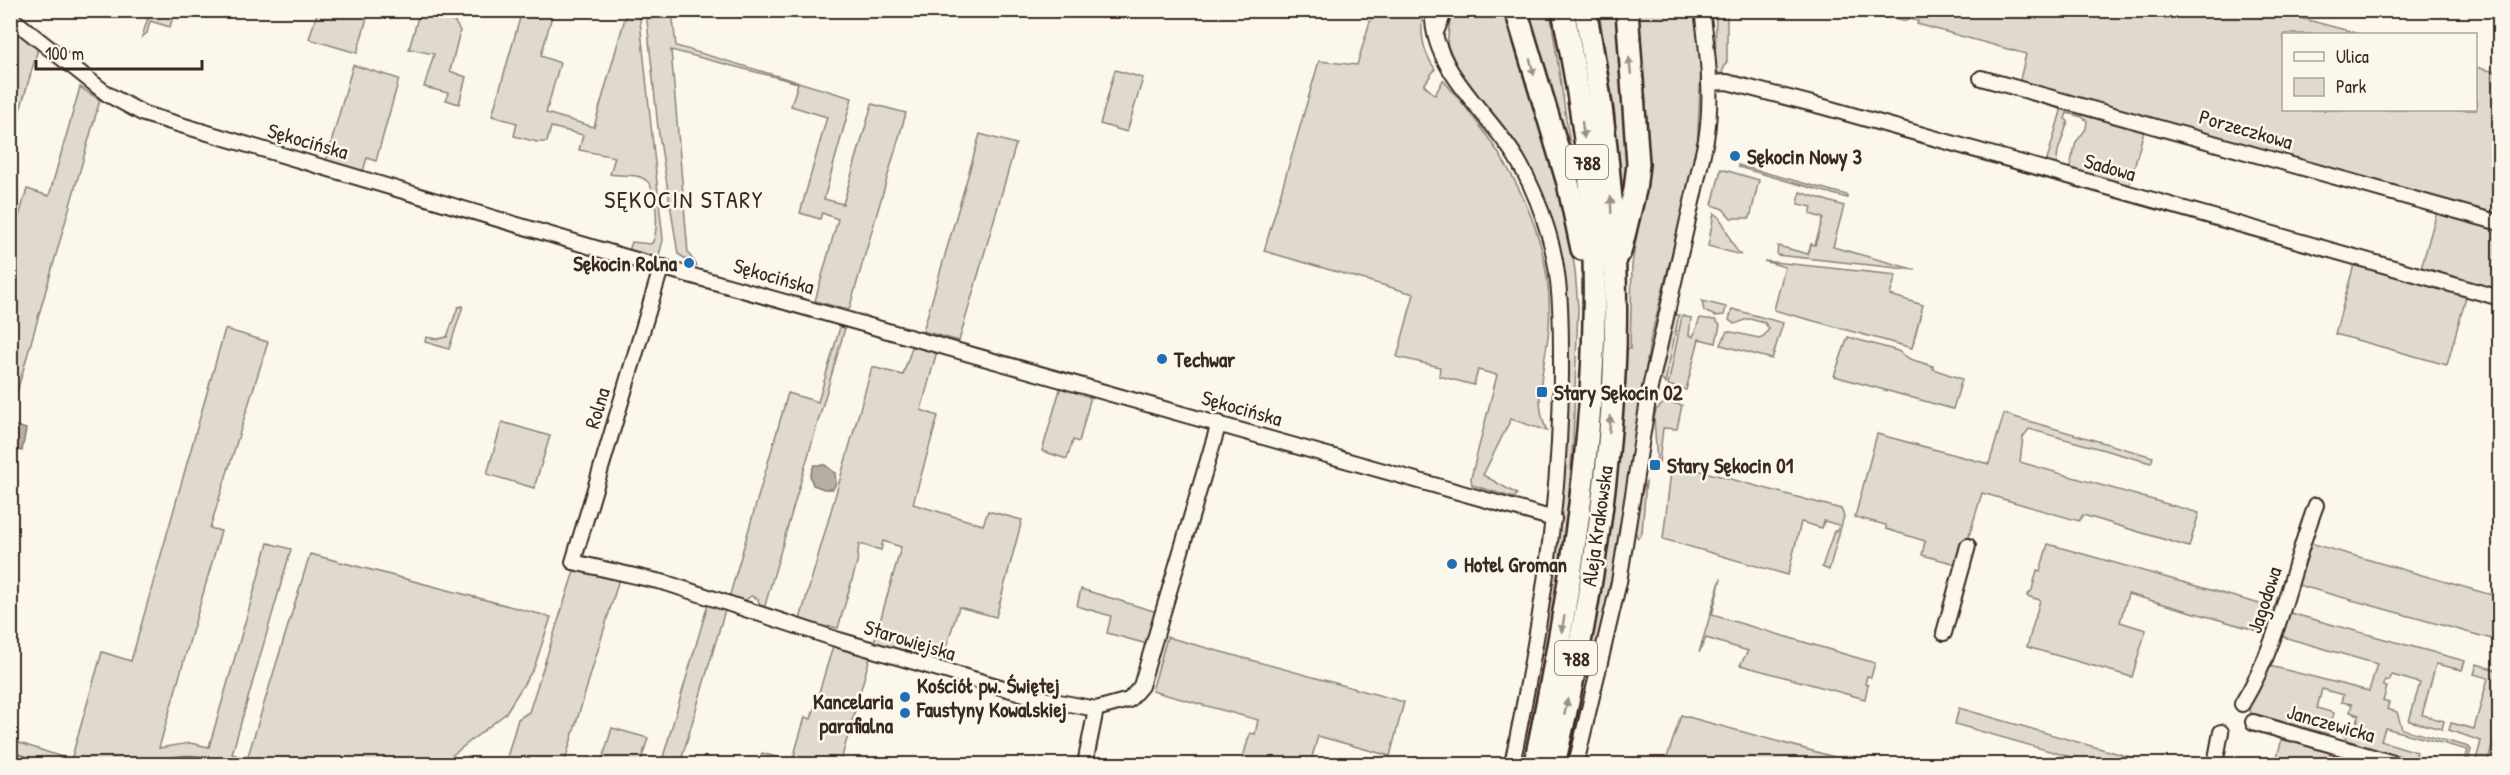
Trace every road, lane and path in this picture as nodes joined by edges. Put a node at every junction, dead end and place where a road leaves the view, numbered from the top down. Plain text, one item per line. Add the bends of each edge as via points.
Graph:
1 (1433, 10) edge
2 (1444, 10) edge
3 (1516, 10) edge
4 (1563, 10) edge
5 (1585, 10) edge
6 (1627, 10) edge
7 (1702, 10) edge
8 (1711, 10) edge
9 (10, 17) edge
10 (1435, 34) junction
11 (1707, 46) junction
12 (1981, 78) dead end
13 (1709, 83) junction
14 (2499, 223) edge
15 (664, 267) junction
16 (1614, 285) junction
17 (2499, 298) edge
18 (1593, 315) junction
19 (1219, 423) junction
20 (2316, 505) dead end
21 (1554, 519) junction
22 (1968, 546) dead end
23 (573, 562) joint
24 (1944, 633) dead end
25 (2242, 704) dead end
26 (1096, 709) junction
27 (2253, 722) dead end
28 (2222, 732) dead end
29 (2379, 762) edge
30 (1085, 765) edge
31 (1512, 765) edge
32 (1534, 765) edge
33 (1554, 765) edge
34 (1576, 765) edge
35 (2216, 765) edge
36 (2397, 765) edge

1 - 10 street, Aleja Krakowska
2 - 10 street
3 -> 18 main road via 1576,214
4 -> 18 main road, 788 via 1591,193
16 -> 5 main road, 788 via 1610,189
16 -> 6 main road via 1638,164
7 - 11 street
8 - 11 street
9 - 15 street, Sękocińska via 106,94 144,114
10 - 21 street, Aleja Krakowska via 1448,67 1518,161 1533,190 1553,250 1561,346
11 - 13 street
12 - 14 street, Porzeczkowa
13 - 17 street, Sadowa via 1727,82 1815,105
13 - 34 street via 1702,161 1651,380 1619,582
15 - 19 street, Sękocińska
15 - 23 street, Rolna
33 -> 16 main road, Aleja Krakowska / 788 via 1583,622 1604,482 1614,375
18 -> 32 main road, Aleja Krakowska / 788 via 1579,520
19 - 21 street, Sękocińska
19 - 26 street, Starowiejska via 1141,686 1126,701
20 - 25 street, Jagodowa via 2281,622
21 - 31 street, Aleja Krakowska via 1530,682
22 - 24 street
23 - 26 street, Starowiejska via 666,583 945,673
26 - 30 street
27 - 29 street, Janczewicka
28 - 35 street
29 - 36 street, Janczewicka

